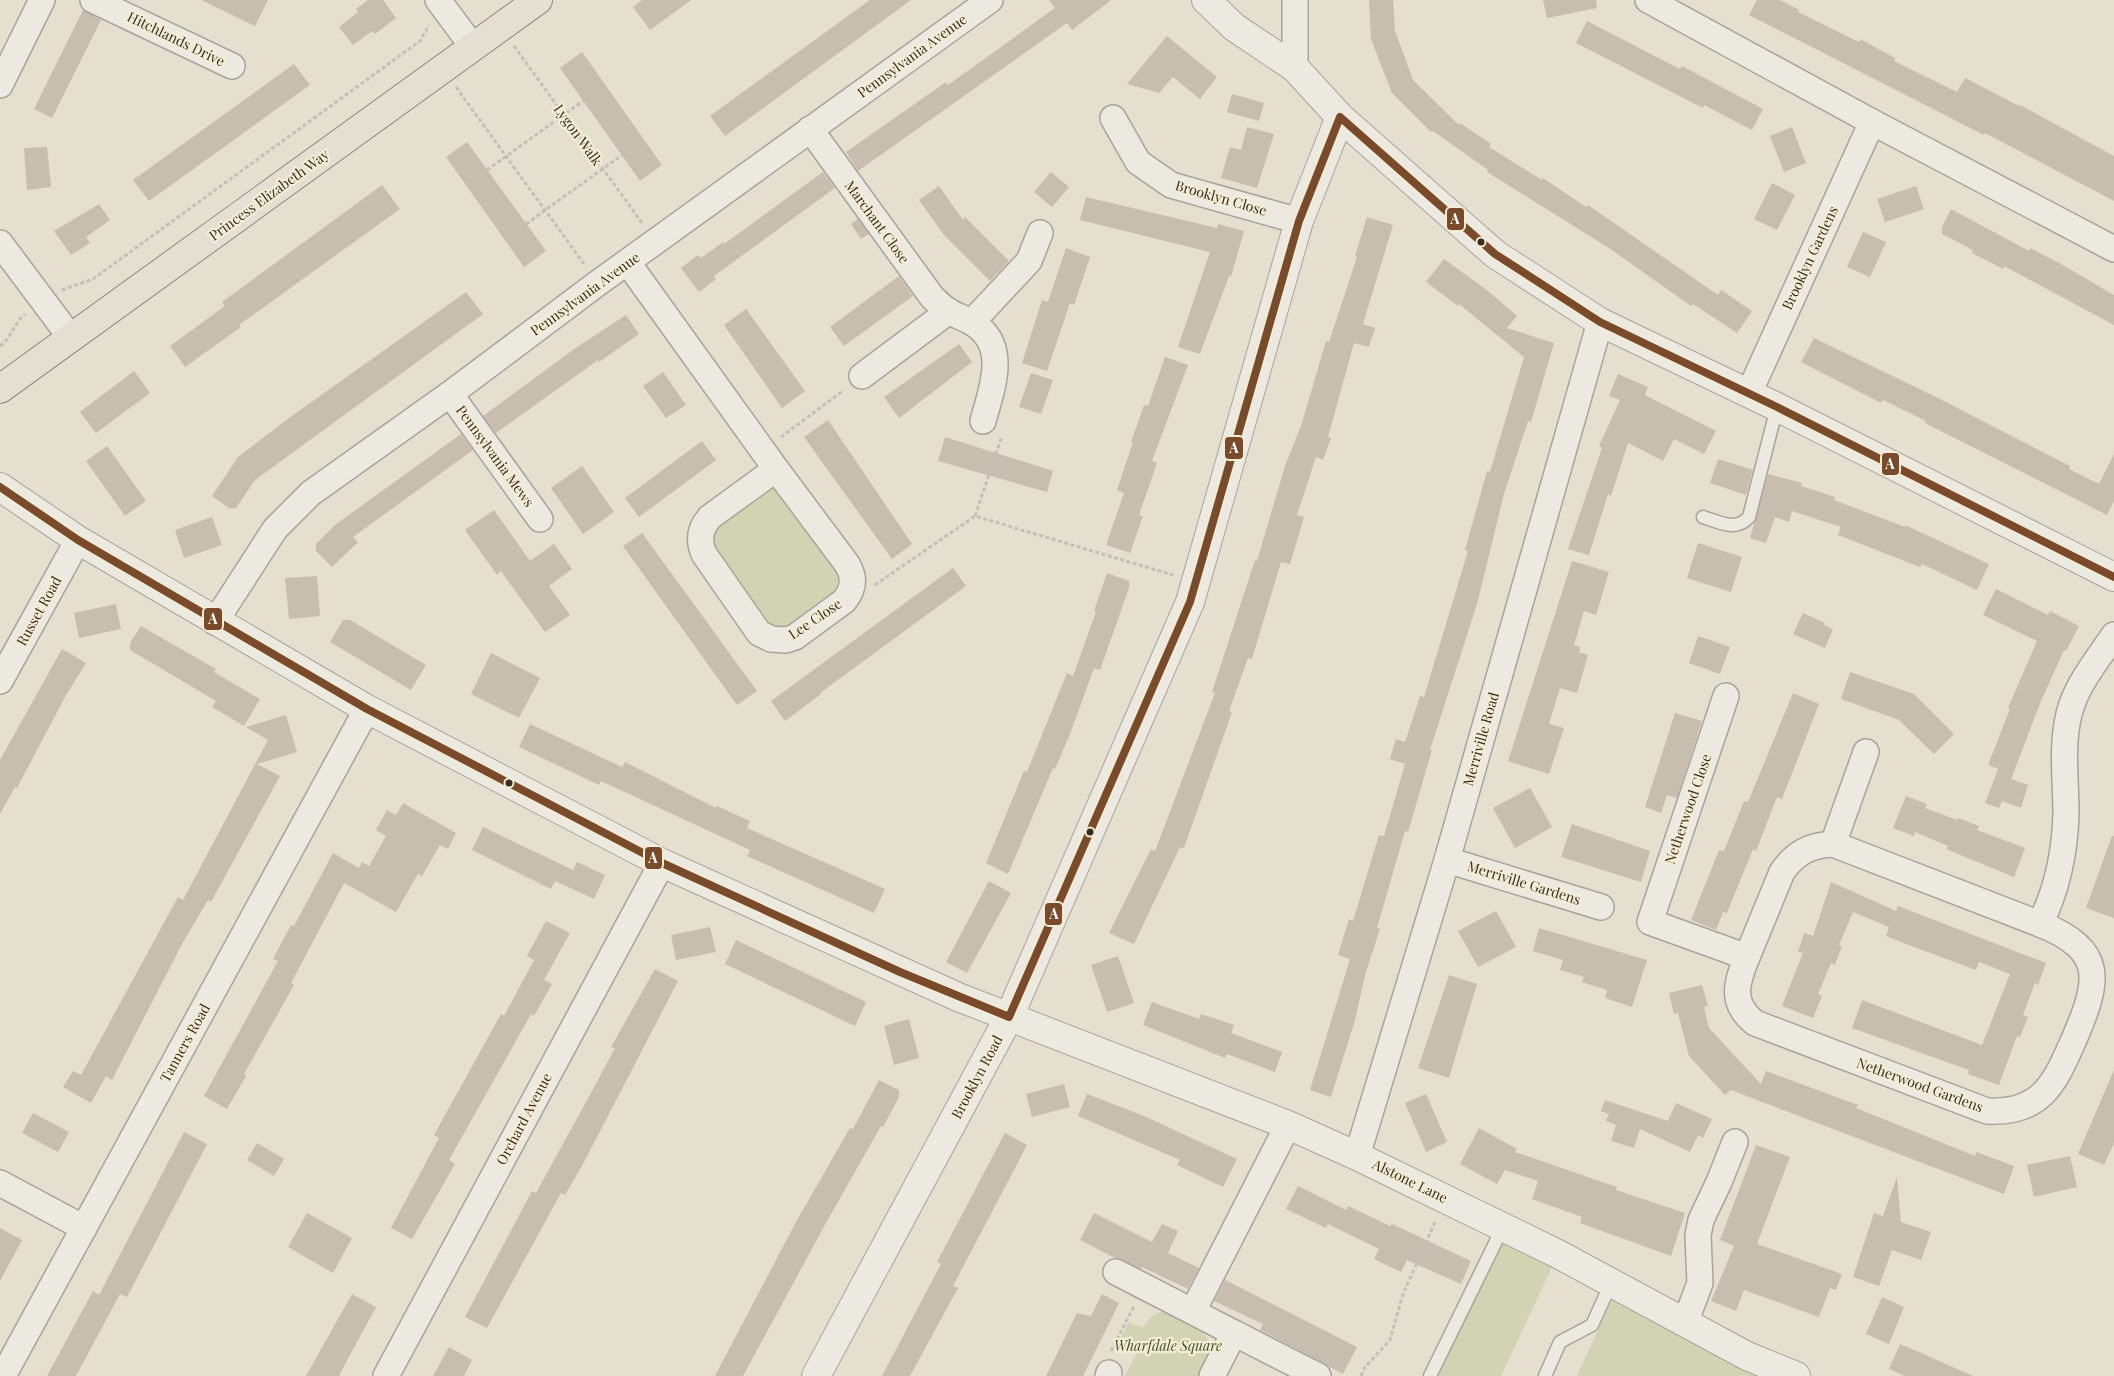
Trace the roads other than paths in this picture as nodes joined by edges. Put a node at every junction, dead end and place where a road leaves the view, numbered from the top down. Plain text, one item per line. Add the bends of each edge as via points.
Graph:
1 (42, 0) edge
2 (93, 0) edge
3 (538, 0) edge
4 (990, 0) edge
5 (1206, 0) edge
6 (1295, 0) edge
7 (1648, 0) edge
8 (442, 6) edge
9 (473, 47) junction
10 (232, 66) dead end
11 (1295, 68) junction
12 (0, 85) edge
13 (1340, 117) junction
14 (1113, 118) dead end
15 (1872, 122) junction
16 (810, 130) junction
17 (1299, 221) junction
18 (1040, 234) dead end
19 (0, 243) edge
20 (2114, 248) edge
21 (628, 264) junction
22 (949, 311) junction
23 (972, 322) junction
24 (1600, 322) junction
25 (71, 338) junction
26 (862, 376) road end
27 (0, 389) edge
28 (1748, 393) junction
29 (450, 394) junction
30 (1776, 407) junction
31 (983, 421) road end
32 (770, 460) junction
33 (0, 487) edge
34 (1703, 517) dead end
35 (540, 519) dead end
36 (78, 540) junction
37 (2114, 577) edge
38 (216, 622) junction
39 (2114, 635) edge
40 (0, 681) edge
41 (1726, 696) dead end
42 (367, 709) junction
43 (1866, 752) dead end
44 (1833, 844) junction
45 (1447, 860) junction
46 (662, 863) junction
47 (1601, 907) dead end
48 (2040, 924) junction
49 (1747, 957) junction
50 (1009, 1016) junction
51 (1288, 1125) junction
52 (1735, 1142) dead end
53 (1358, 1156) junction
54 (0, 1183) edge
55 (84, 1228) junction
56 (1503, 1228) junction
57 (1116, 1272) dead end
58 (1611, 1283) junction
59 (1192, 1311) junction
60 (1685, 1323) junction
61 (1234, 1333) junction
62 (3, 1376) edge
63 (386, 1376) edge
64 (816, 1376) edge
65 (1212, 1376) edge
66 (1318, 1376) edge
67 (1430, 1376) edge
68 (1545, 1376) edge
69 (1796, 1376) edge

1 - 12 street
2 - 10 street, Hitchlands Drive
3 - 9 main road, Princess Elizabeth Way
4 - 16 street, Pennsylvania Avenue
5 - 11 street via 1234,28
6 - 11 street
7 - 15 street
8 - 9 street
9 - 25 main road, Princess Elizabeth Way
11 - 13 street
13 - 17 street, Brooklyn Road
13 - 24 street via 1495,254
14 - 17 street, Brooklyn Close via 1138,162 1172,185
15 - 20 street
15 - 28 street, Brooklyn Gardens
16 - 21 street, Pennsylvania Avenue
16 - 22 street, Marchant Close via 932,297
17 - 50 street, Brooklyn Road via 1190,602
18 - 23 street via 1029,262
19 - 25 street
21 - 29 street, Pennsylvania Avenue
21 - 32 street, Lee Close
22 - 23 street, Marchant Close
22 - 26 street
23 - 31 street, Marchant Close via 987,338 996,368
24 - 28 street
24 - 45 street, Merriville Road
25 - 27 main road, Princess Elizabeth Way
28 - 30 street
29 - 35 street, Pennsylvania Mews
29 - 38 street, Pennsylvania Avenue via 298,504 275,529
30 - 34 lane via 1749,517 1733,525
30 - 37 street
32 - 32 street, Lee Close via 706,522 700,540 704,554 759,633 771,639 786,640 844,601 852,588 853,576
33 - 36 street, Alstone Lane
36 - 38 street, Alstone Lane
36 - 40 street, Russet Road
38 - 42 street, Alstone Lane
39 - 48 street via 2069,712 2064,738 2066,815 2061,856 2052,899
41 - 49 street, Netherwood Close via 1650,922
42 - 46 street, Alstone Lane
42 - 55 street, Tanners Road
43 - 44 street
44 - 48 street, Netherwood Gardens
44 - 49 street, Netherwood Gardens via 1809,848 1789,862
45 - 47 street, Merriville Gardens
45 - 53 street, Merriville Road
46 - 50 street, Alstone Lane via 900,972
46 - 63 street, Orchard Avenue
48 - 49 street, Netherwood Gardens via 2069,938 2079,947 2090,968 2090,1002 2047,1091 2027,1105 2000,1112 1987,1111 1755,1023 1743,1014 1737,996 1739,977
50 - 51 street, Alstone Lane
50 - 64 street, Brooklyn Road
51 - 53 street, Alstone Lane
51 - 59 street
52 - 60 street via 1701,1220 1698,1235 1700,1283
53 - 56 street, Alstone Lane
54 - 55 street
55 - 62 street, Tanners Road
56 - 58 street, Alstone Lane
56 - 67 lane
57 - 59 street
58 - 60 street, Alstone Lane
58 - 68 lane via 1592,1325 1560,1342
59 - 61 street
60 - 69 street, Alstone Lane via 1747,1356
61 - 65 street
61 - 66 street

